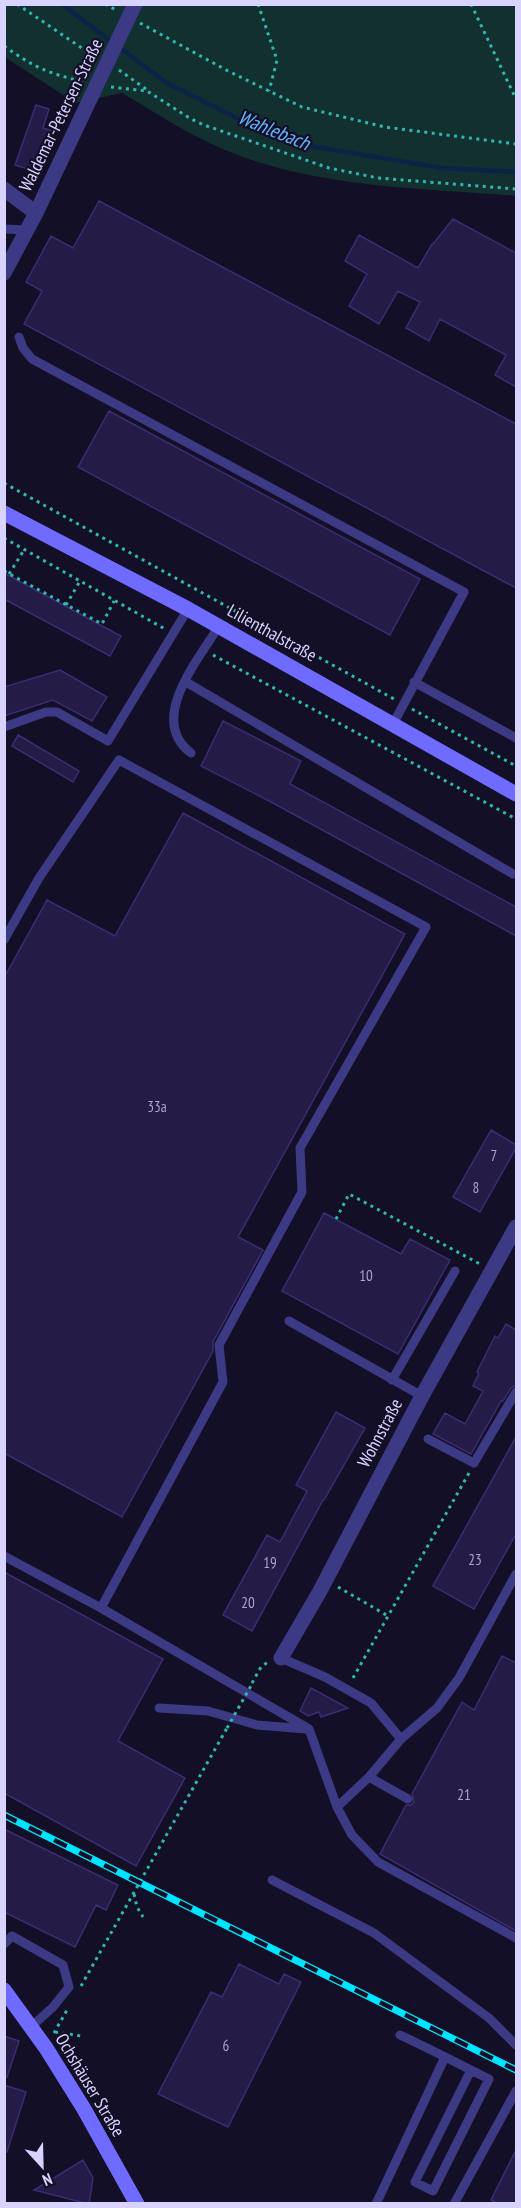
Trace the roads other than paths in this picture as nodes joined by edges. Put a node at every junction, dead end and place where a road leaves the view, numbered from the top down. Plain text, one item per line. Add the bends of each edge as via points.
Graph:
1 (132, 11) edge
2 (4, 189) edge
3 (36, 213) junction
4 (4, 229) edge
5 (27, 230) junction
6 (4, 273) edge
7 (19, 337) dead end
8 (4, 513) edge
9 (188, 609) junction
10 (219, 626) junction
11 (186, 682) junction
12 (414, 682) junction
13 (393, 724) junction
14 (4, 727) edge
15 (516, 738) edge
16 (191, 753) dead end
17 (516, 794) edge
18 (513, 874) dead end
19 (4, 940) edge
20 (516, 1227) edge
21 (455, 1272) dead end
22 (289, 1321) dead end
23 (392, 1380) junction
24 (516, 1392) edge
25 (422, 1396) junction
26 (428, 1439) dead end
27 (4, 1556) edge
28 (516, 1574) edge
29 (101, 1608) junction
30 (280, 1658) joint
31 (159, 1707) dead end
32 (309, 1729) junction
33 (401, 1739) junction
34 (369, 1777) junction
35 (408, 1799) dead end
36 (337, 1807) junction
37 (272, 1880) dead end
38 (516, 1938) edge
39 (4, 1944) edge
40 (4, 1990) edge
41 (31, 2027) junction
42 (400, 2035) dead end
43 (516, 2045) edge
44 (445, 2057) junction
45 (471, 2070) junction
46 (516, 2091) edge
47 (137, 2204) edge
48 (376, 2204) edge
49 (454, 2204) edge

1 - 3 street, Waldemar-Petersen-Straße
2 - 3 street
3 - 5 street, Waldemar-Petersen-Straße
4 - 5 lane
5 - 6 street, Waldemar-Petersen-Straße
7 - 12 lane via 32,359 464,592
8 - 9 main road, Lilienthalstraße
9 - 10 main road, Lilienthalstraße
9 - 14 lane via 108,741 57,712
10 - 11 lane
10 - 13 main road, Lilienthalstraße
11 - 16 lane via 172,722 178,741
11 - 18 lane
12 - 13 lane
12 - 15 lane
13 - 17 main road, Lilienthalstraße
19 - 29 lane via 39,878 119,760 426,927 300,1148 302,1192 219,1345 223,1382
20 - 25 street, Wohnstraße
21 - 23 lane
22 - 23 lane
23 - 25 lane
24 - 26 lane via 474,1463
25 - 30 street, Wohnstraße via 320,1591
27 - 29 lane
28 - 33 lane via 459,1678 437,1708
29 - 32 lane
30 - 33 lane via 371,1703
31 - 32 lane via 208,1711 257,1725
32 - 36 lane
33 - 34 lane
34 - 35 lane
34 - 36 lane
36 - 38 lane via 352,1835 378,1862
37 - 43 lane via 374,1933 489,2018
39 - 41 lane via 12,1936 63,1965 69,1987
40 - 41 main road, Ochshäuser Straße
41 - 47 main road, Ochshäuser Straße via 84,2109
42 - 44 lane
44 - 45 lane
44 - 48 lane
45 - 45 lane via 489,2079 433,2191 415,2182
46 - 49 lane

